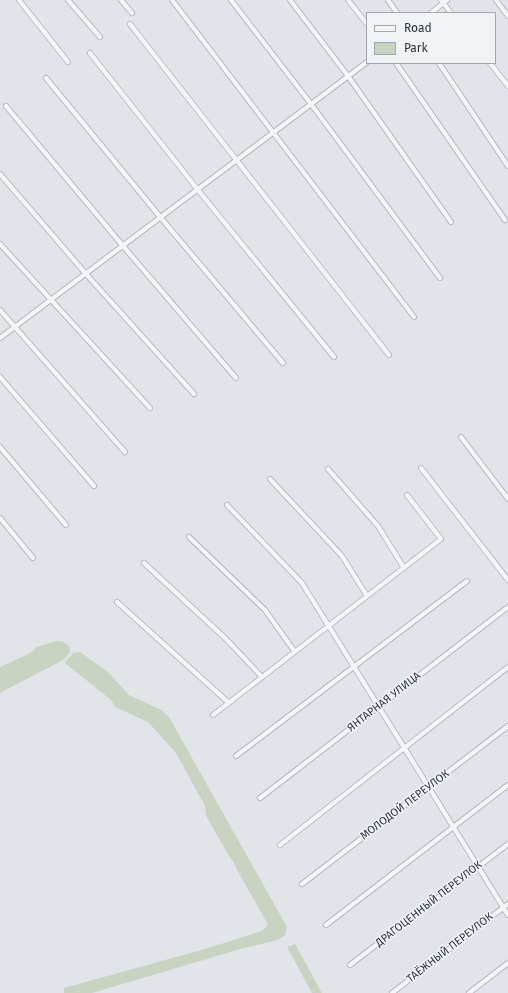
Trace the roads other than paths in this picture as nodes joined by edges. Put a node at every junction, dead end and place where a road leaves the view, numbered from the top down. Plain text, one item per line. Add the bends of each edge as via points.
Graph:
1 (19, 0) edge
2 (68, 0) edge
3 (121, 0) edge
4 (172, 0) edge
5 (231, 0) edge
6 (290, 0) edge
7 (348, 0) edge
8 (388, 0) edge
9 (496, 0) edge
10 (444, 1) edge
11 (396, 12) edge
12 (432, 12) edge
13 (450, 12) edge
14 (132, 13) dead end
15 (508, 16) edge
16 (366, 23) edge
17 (130, 24) dead end
18 (100, 36) dead end
19 (90, 53) dead end
20 (68, 62) dead end
21 (366, 63) edge
22 (397, 64) edge
23 (440, 64) edge
24 (491, 64) edge
25 (348, 76) junction
26 (46, 78) dead end
27 (508, 86) edge
28 (311, 104) junction
29 (6, 106) dead end
30 (273, 132) junction
31 (236, 161) junction
32 (508, 166) edge
33 (0, 174) edge
34 (198, 190) junction
35 (161, 218) junction
36 (505, 220) dead end
37 (451, 222) dead end
38 (0, 244) edge
39 (123, 246) junction
40 (86, 274) junction
41 (440, 278) dead end
42 (50, 300) junction
43 (0, 310) edge
44 (414, 317) dead end
45 (15, 327) junction
46 (0, 338) edge
47 (389, 355) dead end
48 (334, 357) dead end
49 (283, 363) dead end
50 (0, 377) edge
51 (236, 378) dead end
52 (194, 394) dead end
53 (150, 408) dead end
54 (461, 437) dead end
55 (0, 447) edge
56 (125, 452) dead end
57 (421, 468) dead end
58 (328, 469) dead end
59 (270, 479) dead end
60 (94, 486) dead end
61 (407, 495) dead end
62 (508, 498) edge
63 (227, 505) dead end
64 (0, 518) edge
65 (66, 525) dead end
66 (189, 537) dead end
67 (33, 558) dead end
68 (144, 563) dead end
69 (404, 568) junction
70 (508, 580) edge
71 (467, 581) dead end
72 (367, 596) junction
73 (117, 602) dead end
74 (508, 607) edge
75 (329, 626) junction
76 (295, 652) junction
77 (354, 667) junction
78 (508, 667) edge
79 (262, 677) junction
80 (229, 703) junction
81 (379, 706) junction
82 (213, 715) dead end
83 (508, 726) edge
84 (404, 748) junction
85 (236, 756) dead end
86 (508, 785) edge
87 (429, 787) junction
88 (260, 798) dead end
89 (454, 827) junction
90 (508, 844) edge
91 (280, 845) dead end
92 (478, 867) junction
93 (302, 884) dead end
94 (508, 904) edge
95 (504, 907) junction
96 (508, 915) edge
97 (326, 925) dead end
98 (508, 963) edge
99 (350, 965) dead end
100 (392, 993) edge
101 (469, 993) edge

1 - 20 street
2 - 18 street
3 - 14 street
4 - 30 street
5 - 28 street
6 - 25 street
7 - 16 street
8 - 11 street
9 - 15 street
10 - 12 street
10 - 13 street
17 - 31 street
19 - 34 street
21 - 25 street
22 - 36 street
23 - 32 street
24 - 27 street
25 - 28 street
25 - 37 street
26 - 35 street
28 - 30 street
28 - 41 street
29 - 39 street
30 - 31 street
30 - 44 street
31 - 34 street
31 - 47 street
33 - 40 street
34 - 35 street
34 - 48 street
35 - 39 street
35 - 49 street
38 - 42 street
39 - 40 street
39 - 51 street
40 - 42 street
40 - 52 street
42 - 45 street
42 - 53 street
43 - 45 street
45 - 46 street
45 - 56 street
50 - 60 street
54 - 62 street
55 - 65 street
57 - 70 street
58 - 69 street via 378,526
59 - 72 street via 342,556
61 - 69 street via 441,539
63 - 75 street via 302,582
64 - 67 street
66 - 76 street via 265,610
68 - 79 street via 225,638
69 - 72 street
71 - 77 street
72 - 75 street
73 - 80 street
74 - 81 street, ЯНТАРНАЯ УЛИЦА
75 - 76 street
75 - 77 street
76 - 79 street
77 - 81 street
77 - 85 street
78 - 84 street
79 - 80 street
80 - 82 street
81 - 84 street
81 - 88 street, ЯНТАРНАЯ УЛИЦА
83 - 87 street, МОЛОДОЙ ПЕРЕУЛОК
84 - 87 street
84 - 91 street
86 - 89 street
87 - 89 street
87 - 93 street, МОЛОДОЙ ПЕРЕУЛОК
89 - 92 street
89 - 97 street
90 - 92 street, ДРАГОЦЕННЫЙ ПЕРЕУЛОК
92 - 95 street
92 - 99 street, ДРАГОЦЕННЫЙ ПЕРЕУЛОК
94 - 95 street, ТАЁЖНЫЙ ПЕРЕУЛОК
95 - 96 street
95 - 100 street, ТАЁЖНЫЙ ПЕРЕУЛОК
98 - 101 street

